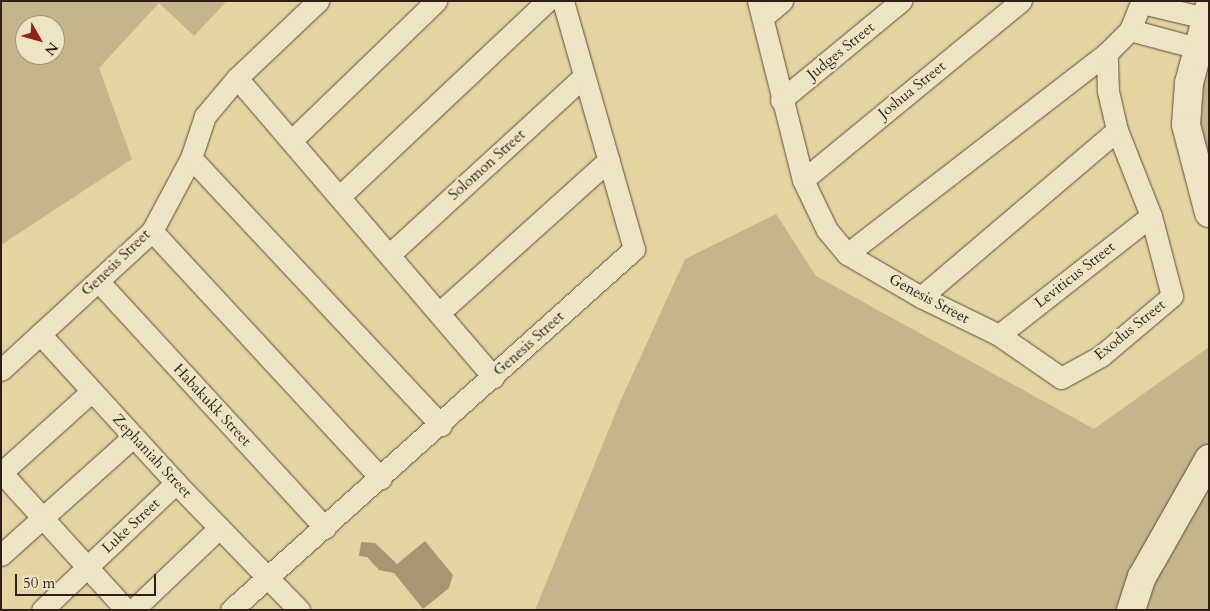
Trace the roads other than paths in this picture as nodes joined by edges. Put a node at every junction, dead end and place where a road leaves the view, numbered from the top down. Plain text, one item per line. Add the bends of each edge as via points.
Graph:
1 (318, 1) edge
2 (436, 1) edge
3 (547, 1) edge
4 (563, 1) edge
5 (782, 1) edge
6 (901, 1) edge
7 (1021, 1) edge
8 (1142, 2) edge
9 (760, 9) edge
10 (1207, 13) edge
11 (1130, 30) junction
12 (1197, 48) junction
13 (1107, 53) junction
14 (584, 76) junction
15 (237, 78) junction
16 (781, 100) junction
17 (1117, 130) junction
18 (290, 140) junction
19 (191, 158) junction
20 (608, 160) junction
21 (803, 180) junction
22 (339, 197) junction
23 (1209, 214) edge
24 (1151, 216) junction
25 (152, 231) junction
26 (390, 254) junction
27 (847, 254) junction
28 (98, 282) junction
29 (921, 297) junction
30 (440, 312) junction
31 (40, 334) junction
32 (999, 334) junction
33 (1, 370) edge
34 (493, 376) junction
35 (1062, 378) joint
36 (91, 392) junction
37 (441, 425) junction
38 (133, 437) junction
39 (1209, 459) edge
40 (1, 473) edge
41 (381, 478) junction
42 (176, 483) junction
43 (43, 518) junction
44 (219, 528) junction
45 (325, 528) junction
46 (1, 555) edge
47 (87, 567) junction
48 (266, 576) junction
49 (42, 610) edge
50 (126, 610) edge
51 (134, 610) edge
52 (231, 610) edge
53 (300, 610) edge
54 (1131, 610) edge

1 - 15 street, Genesis Street
2 - 18 street
3 - 22 street
4 - 14 street, Genesis Street
5 - 9 street
6 - 16 street, Judges Street
7 - 21 street, Joshua Street
8 - 10 street
8 - 11 street
9 - 16 street, Genesis Street
10 - 12 street
11 - 12 street
11 - 13 street
12 - 23 street via 1186,102 1186,125
13 - 17 street via 1108,91
13 - 27 street
14 - 20 street, Genesis Street
14 - 26 street, Solomon Street
15 - 18 street
15 - 19 street, Genesis Street via 205,116
16 - 21 street, Genesis Street
17 - 24 street
17 - 29 street
18 - 22 street
19 - 25 street, Genesis Street
19 - 37 street
20 - 30 street
20 - 34 street, Genesis Street via 634,249
21 - 27 street, Genesis Street via 827,230
22 - 26 street
24 - 32 street, Leviticus Street
24 - 35 street, Exodus Street via 1172,296 1101,356
25 - 28 street, Genesis Street
25 - 41 street
26 - 30 street
27 - 29 street, Genesis Street
28 - 31 street, Genesis Street
28 - 45 street, Habakukk Street
29 - 32 street, Genesis Street
30 - 34 street
31 - 33 street, Genesis Street
31 - 36 street, Zephaniah Street
32 - 35 street, Genesis Street
34 - 37 street, Genesis Street
36 - 38 street, Zephaniah Street
36 - 40 street
37 - 41 street, Genesis Street
38 - 42 street, Zephaniah Street
38 - 43 street
39 - 54 street via 1142,578
40 - 43 street
41 - 45 street, Genesis Street
42 - 44 street, Zephaniah Street
42 - 47 street, Luke Street
43 - 46 street
43 - 47 street
44 - 48 street, Zephaniah Street
44 - 51 street
45 - 48 street, Genesis Street
47 - 49 street, Luke Street
47 - 50 street
48 - 52 street, Genesis Street
48 - 53 street

